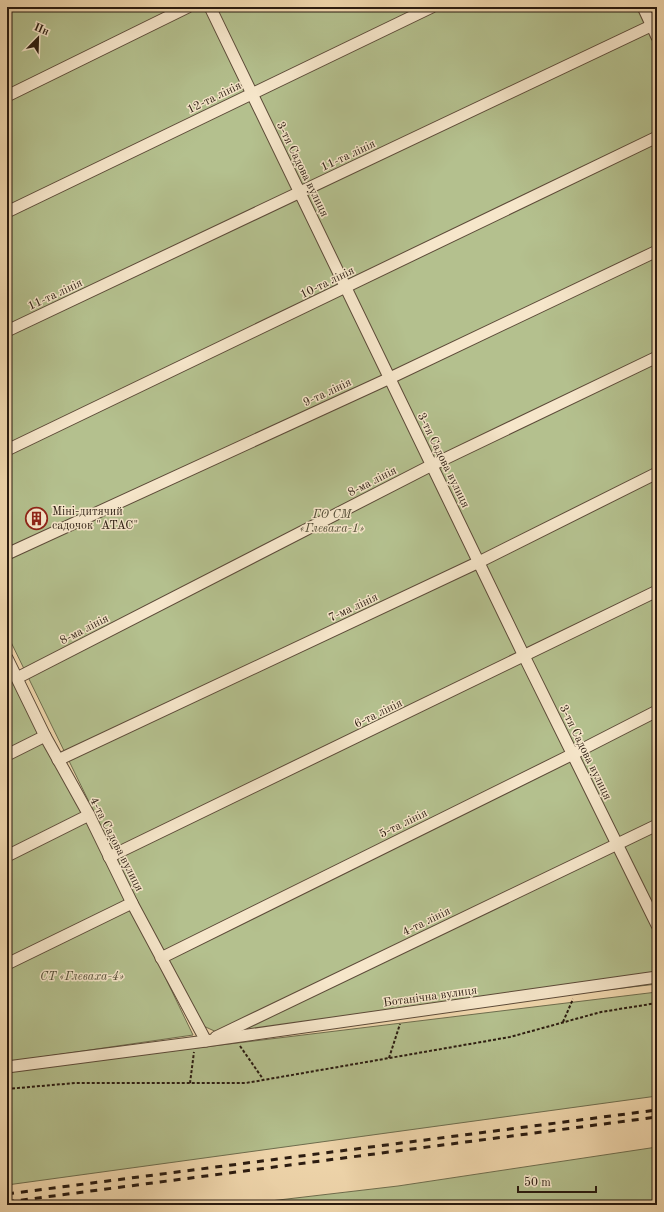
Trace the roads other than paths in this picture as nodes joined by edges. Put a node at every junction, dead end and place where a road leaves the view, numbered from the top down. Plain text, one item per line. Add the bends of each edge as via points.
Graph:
1 (188, 7) edge
2 (210, 7) edge
3 (432, 7) edge
4 (643, 7) edge
5 (654, 25) edge
6 (657, 37) edge
7 (252, 94) junction
8 (7, 96) edge
9 (657, 137) edge
10 (300, 193) junction
11 (7, 212) edge
12 (657, 250) edge
13 (346, 287) junction
14 (7, 331) edge
15 (657, 357) edge
16 (390, 378) junction
17 (7, 450) edge
18 (432, 465) junction
19 (657, 473) edge
20 (7, 554) edge
21 (479, 562) junction
22 (657, 591) edge
23 (524, 656) junction
24 (7, 658) edge
25 (17, 678) junction
26 (657, 711) edge
27 (45, 736) junction
28 (573, 754) junction
29 (7, 755) edge
30 (58, 760) junction
31 (89, 815) junction
32 (657, 825) edge
33 (617, 844) junction
34 (7, 856) edge
35 (109, 857) junction
36 (132, 903) junction
37 (657, 925) edge
38 (161, 958) junction
39 (7, 964) edge
40 (657, 977) edge
41 (201, 1042) junction
42 (7, 1067) edge

1 - 8 street
2 - 7 street, 3-тя Садова вулиця
3 - 7 street, 12-та лінія
4 - 5 street
5 - 6 street
5 - 10 street, 11-та лінія
7 - 10 street, 3-тя Садова вулиця
7 - 11 street, 12-та лінія
9 - 13 street, 10-та лінія
10 - 13 street, 3-тя Садова вулиця
10 - 14 street, 11-та лінія
12 - 16 street, 9-та лінія
13 - 16 street, 3-тя Садова вулиця
13 - 17 street, 10-та лінія
15 - 18 street, 8-ма лінія
16 - 18 street, 3-тя Садова вулиця
16 - 20 street, 9-та лінія
18 - 21 street, 3-тя Садова вулиця
18 - 25 street, 8-ма лінія
19 - 21 street, 7-ма лінія
21 - 23 street, 3-тя Садова вулиця
21 - 30 street, 7-ма лінія
22 - 23 street, 6-та лінія
23 - 28 street, 3-тя Садова вулиця
23 - 35 street, 6-та лінія
24 - 25 street, 4-та Садова вулиця
25 - 27 street, 4-та Садова вулиця
26 - 28 street, 5-та лінія
27 - 29 street
27 - 30 street, 4-та Садова вулиця
28 - 33 street, 3-тя Садова вулиця
28 - 38 street, 5-та лінія
30 - 31 street, 4-та Садова вулиця
31 - 34 street
31 - 35 street, 4-та Садова вулиця
32 - 33 street, 4-та лінія
33 - 37 street, 3-тя Садова вулиця
33 - 41 street, 4-та лінія
35 - 36 street, 4-та Садова вулиця
36 - 38 street, 4-та Садова вулиця
36 - 39 street
38 - 41 street, 4-та Садова вулиця
40 - 41 street, Ботанічна вулиця
41 - 42 street, Ботанічна вулиця

